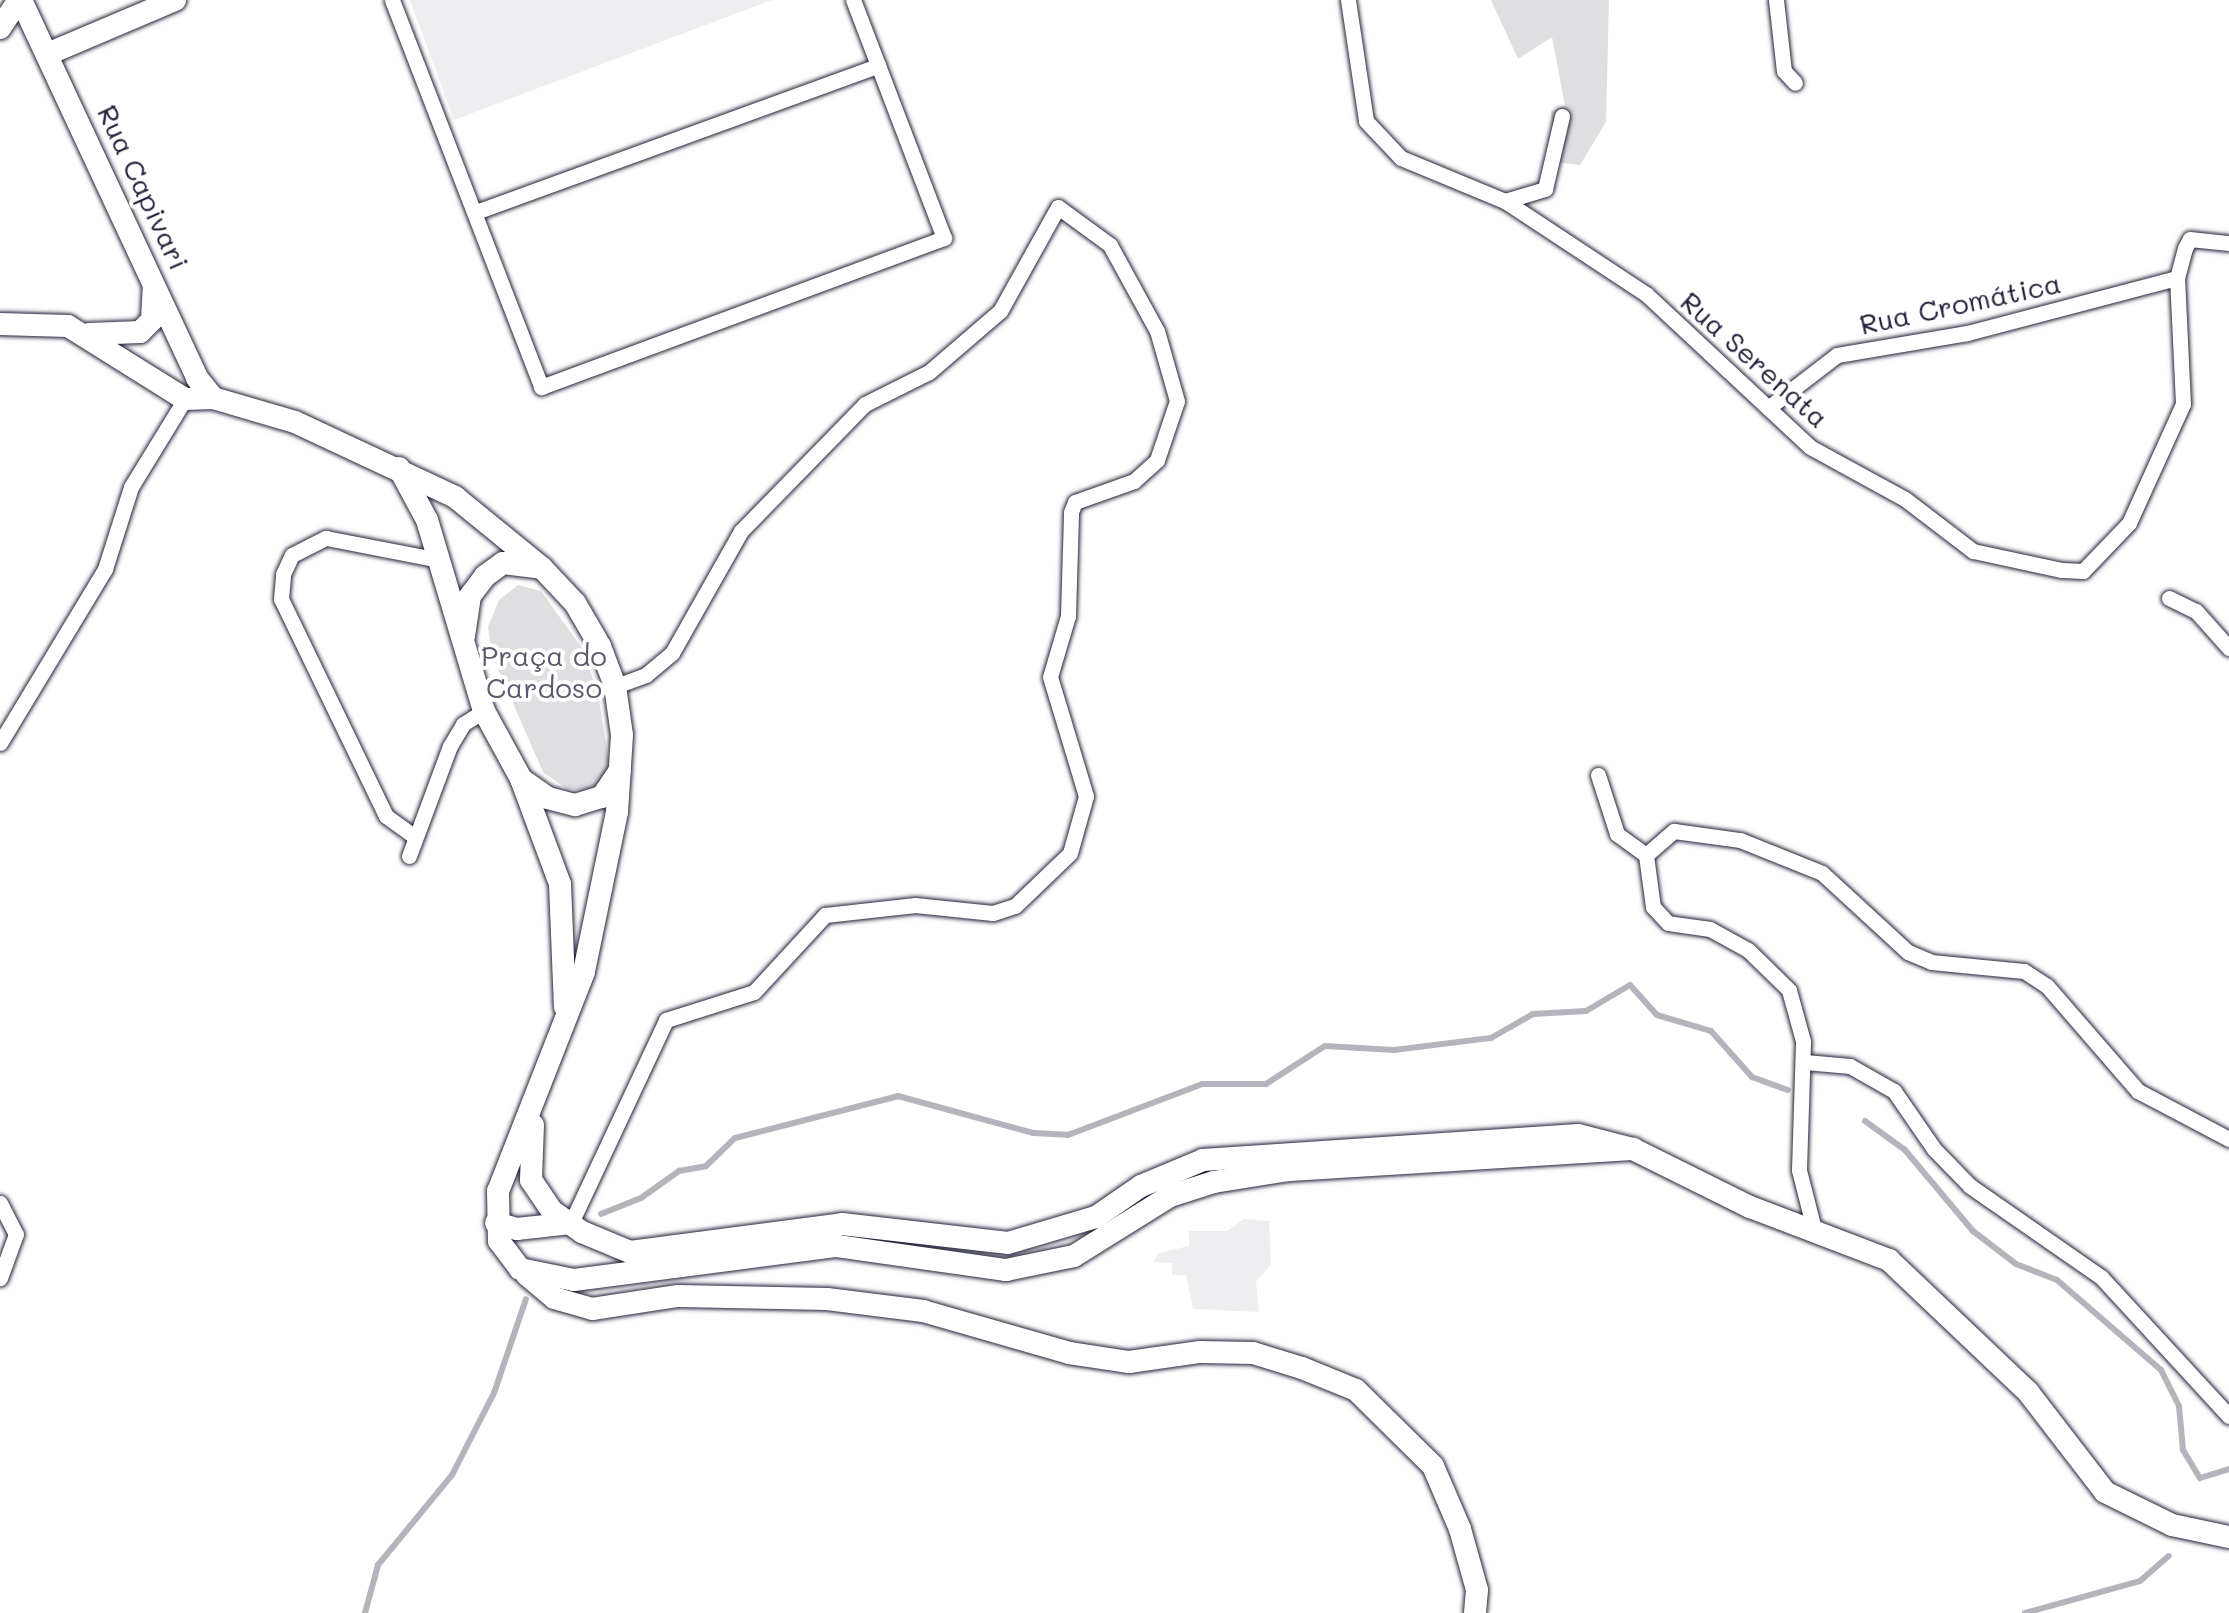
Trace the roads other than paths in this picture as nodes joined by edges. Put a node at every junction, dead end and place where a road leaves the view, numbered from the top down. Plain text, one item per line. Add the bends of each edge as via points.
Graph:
1 (20, 0) edge
2 (175, 0) edge
3 (392, 0) edge
4 (853, 0) edge
5 (1348, 0) edge
6 (1776, 0) edge
7 (0, 28) edge
8 (50, 53) junction
9 (878, 66) junction
10 (1795, 83) dead end
11 (1562, 116) dead end
12 (1505, 201) junction
13 (476, 212) junction
14 (2229, 242) edge
15 (154, 278) junction
16 (2178, 278) junction
17 (0, 324) edge
18 (86, 334) junction
19 (213, 398) junction
20 (186, 399) junction
21 (1768, 408) junction
22 (399, 468) junction
23 (439, 560) junction
24 (542, 568) junction
25 (2169, 598) dead end
26 (464, 642) junction
27 (2229, 648) edge
28 (615, 686) junction
29 (484, 710) junction
30 (0, 743) edge
31 (621, 769) junction
32 (1598, 775) dead end
33 (521, 779) junction
34 (414, 838) junction
35 (1646, 855) junction
36 (409, 856) dead end
37 (565, 1018) junction
38 (1805, 1062) junction
39 (544, 1076) junction
40 (2229, 1140) edge
41 (504, 1174) junction
42 (530, 1180) junction
43 (0, 1203) edge
44 (496, 1223) junction
45 (577, 1228) junction
46 (1814, 1229) junction
47 (625, 1267) junction
48 (520, 1269) junction
49 (0, 1278) edge
50 (661, 1299) junction
51 (2229, 1416) edge
52 (2229, 1537) edge
53 (1475, 1613) edge

1 - 7 street
1 - 8 street, Rua Capivari
2 - 8 street
3 - 13 street
4 - 9 street
5 - 12 street, Rua Serenata via 1361,103 1374,134 1401,158
6 - 10 street via 1784,71
8 - 15 street, Rua Capivari
9 - 13 street
9 - 13 street via 944,238 542,387
11 - 12 street via 1545,189
12 - 21 street, Rua Serenata via 1646,294
14 - 16 street via 2190,239
15 - 18 street via 156,304 140,332
15 - 19 street, Rua Capivari via 196,378
16 - 21 street, Rua Cromática via 1967,333 1838,355
16 - 21 street, Rua Serenata via 2183,404 2129,523 2083,571 1972,551 1904,499 1810,447
17 - 18 street via 68,326
18 - 20 street
19 - 20 street
19 - 22 street via 296,422
20 - 30 street via 131,487 107,567
22 - 23 street
22 - 24 street via 454,497
23 - 26 street
23 - 34 street via 326,538 292,555 281,599 386,816
24 - 26 street via 504,564 485,576 470,596
24 - 28 street via 575,603
25 - 27 street via 2196,611
26 - 29 street
28 - 31 street
28 - 45 street via 646,674 672,653 741,531 866,404 930,372 1000,311 1058,208 1110,245 1139,290 1177,402 1157,460 1134,480 1075,502 1071,512 1068,616 1050,677 1086,796 1070,853 1015,906 993,912 915,905 825,916 754,992 666,1020
29 - 33 street
29 - 34 street via 463,724 450,746
31 - 33 street via 602,796 575,804 548,798
31 - 37 street via 598,922
32 - 35 street via 1617,834
33 - 37 street via 560,884
34 - 36 street
35 - 38 street via 1645,889 1668,923 1710,929 1780,978 1799,1017
35 - 40 street via 1674,831 1740,840 1822,874 1908,952 1931,962 2024,971 2047,986 2138,1091
37 - 39 street
38 - 46 street via 1800,1170
38 - 51 street via 1850,1066 1894,1091 1970,1186 2100,1276
39 - 41 street
39 - 42 street via 530,1135
41 - 42 street
41 - 44 street
42 - 45 street via 552,1210
43 - 49 street via 16,1234
44 - 45 street via 517,1230
44 - 48 street via 499,1242
45 - 47 street
46 - 47 street via 1750,1207 1633,1149 1578,1143 1203,1160 1141,1186 1096,1217 1008,1243 842,1224
46 - 52 street via 1889,1260 2028,1392 2105,1492 2172,1525
47 - 48 street via 550,1280
47 - 50 street via 623,1288
48 - 50 street via 554,1298 592,1309
50 - 53 street via 826,1300 923,1312 1068,1353 1129,1362 1253,1353 1302,1368 1356,1390 1434,1466 1460,1529 1477,1590

